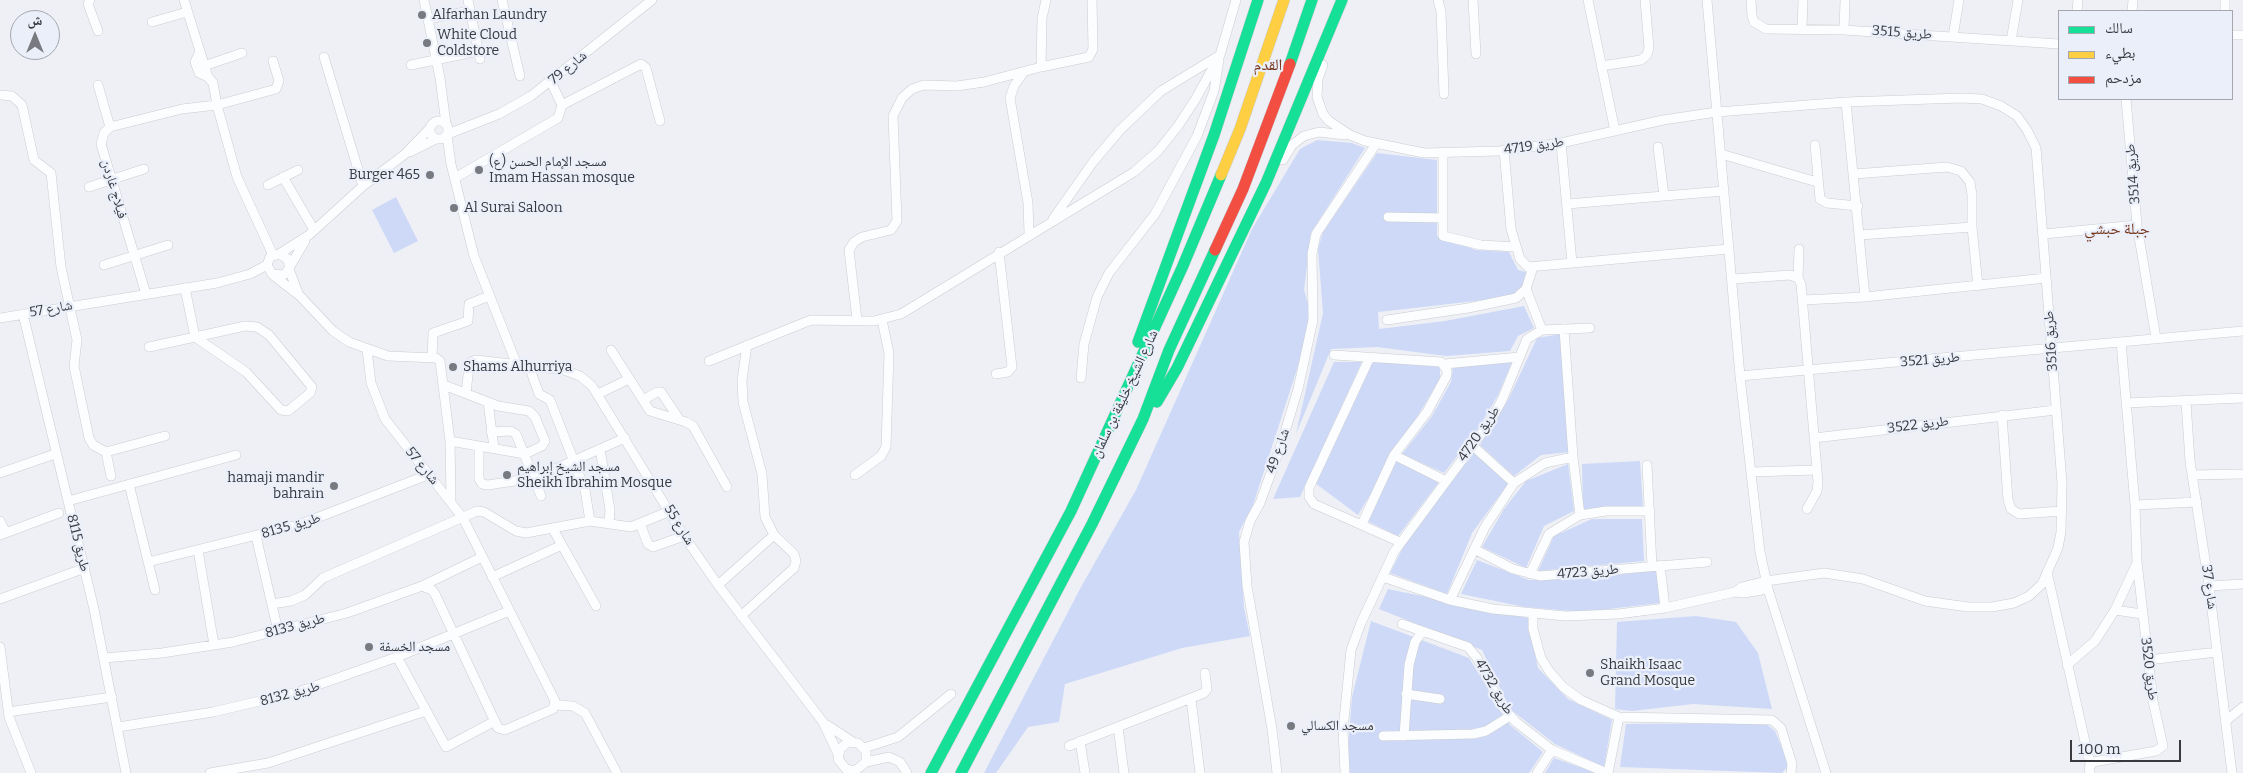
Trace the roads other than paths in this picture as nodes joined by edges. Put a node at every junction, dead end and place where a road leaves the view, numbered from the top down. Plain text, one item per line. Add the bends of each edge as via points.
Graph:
1 (90, 0) edge
2 (184, 0) edge
3 (424, 0) edge
4 (468, 0) edge
5 (502, 0) edge
6 (652, 0) edge
7 (1046, 0) edge
8 (1092, 0) edge
9 (1236, 0) edge
10 (1258, 0) edge
11 (1284, 0) edge
12 (1312, 0) edge
13 (1342, 0) edge
14 (1438, 0) edge
15 (1473, 0) edge
16 (1588, 0) edge
17 (1645, 0) edge
18 (1707, 0) edge
19 (1751, 0) edge
20 (1803, 0) edge
21 (1844, 0) edge
22 (1959, 0) edge
23 (2018, 0) edge
24 (470, 11) junction
25 (187, 12) junction
26 (428, 19) junction
27 (152, 22) dead end
28 (1802, 29) junction
29 (1844, 30) junction
30 (98, 31) dead end
31 (1953, 36) junction
32 (2011, 41) junction
33 (1326, 42) junction
34 (2058, 44) edge
35 (200, 51) junction
36 (242, 53) dead end
37 (1476, 54) dead end
38 (1220, 55) junction
39 (324, 57) dead end
40 (436, 60) junction
41 (272, 61) dead end
42 (411, 65) dead end
43 (204, 66) junction
44 (1601, 66) junction
45 (1041, 67) junction
46 (1023, 73) junction
47 (520, 76) dead end
48 (208, 77) junction
49 (551, 82) junction
50 (98, 85) dead end
51 (442, 94) junction
52 (1444, 94) dead end
53 (0, 96) edge
54 (2126, 100) edge
55 (1846, 102) junction
56 (216, 105) junction
57 (562, 105) junction
58 (1717, 112) junction
59 (660, 121) dead end
60 (476, 123) junction
61 (446, 124) junction
62 (432, 125) junction
63 (110, 128) junction
64 (1615, 131) junction
65 (447, 135) junction
66 (1350, 135) junction
67 (437, 139) junction
68 (1561, 143) junction
69 (1376, 144) junction
70 (1815, 145) dead end
71 (1658, 147) dead end
72 (1504, 150) junction
73 (1443, 153) junction
74 (406, 154) junction
75 (1721, 154) junction
76 (451, 164) junction
77 (144, 169) dead end
78 (298, 170) dead end
79 (1854, 174) junction
80 (284, 177) junction
81 (455, 178) junction
82 (111, 180) junction
83 (1266, 182) junction
84 (1817, 182) junction
85 (268, 185) dead end
86 (363, 186) junction
87 (89, 187) dead end
88 (1724, 191) junction
89 (1664, 196) junction
90 (1567, 204) junction
91 (1858, 206) junction
92 (1388, 218) dead end
93 (1442, 218) junction
94 (1051, 222) junction
95 (2138, 225) junction
96 (1972, 227) junction
97 (311, 232) junction
98 (1029, 234) junction
99 (2044, 234) junction
100 (1860, 235) junction
101 (168, 245) dead end
102 (1516, 247) junction
103 (1730, 249) junction
104 (1799, 249) dead end
105 (999, 252) junction
106 (276, 254) junction
107 (134, 256) junction
108 (1572, 263) junction
109 (104, 265) dead end
110 (289, 267) junction
111 (1533, 267) junction
112 (270, 271) junction
113 (1798, 278) junction
114 (2046, 278) junction
115 (1732, 279) junction
116 (1978, 286) junction
117 (185, 288) junction
118 (1526, 289) junction
119 (146, 294) junction
120 (300, 296) junction
121 (489, 296) junction
122 (1865, 297) junction
123 (1803, 300) junction
124 (68, 306) junction
125 (23, 314) junction
126 (0, 318) edge
127 (856, 320) junction
128 (882, 320) junction
129 (1387, 320) dead end
130 (1590, 328) dead end
131 (1564, 329) junction
132 (1542, 330) junction
133 (2243, 331) edge
134 (195, 337) junction
135 (2156, 338) junction
136 (2121, 342) junction
137 (747, 345) junction
138 (150, 347) dead end
139 (367, 350) junction
140 (611, 350) dead end
141 (2052, 350) junction
142 (1334, 356) dead end
143 (1370, 357) junction
144 (1520, 357) junction
145 (432, 358) junction
146 (709, 361) dead end
147 (1445, 364) junction
148 (513, 365) junction
149 (529, 366) junction
150 (1808, 371) junction
151 (996, 374) dead end
152 (1740, 376) junction
153 (1081, 378) dead end
154 (629, 379) junction
155 (444, 386) junction
156 (466, 394) junction
157 (598, 394) junction
158 (2243, 398) edge
159 (643, 400) junction
160 (488, 402) junction
161 (2186, 402) junction
162 (2126, 403) junction
163 (2056, 410) junction
164 (2002, 415) junction
165 (679, 419) junction
166 (1143, 419) junction
167 (491, 432) junction
168 (165, 436) dead end
169 (625, 438) junction
170 (1814, 438) junction
171 (450, 441) junction
172 (479, 446) junction
173 (1473, 446) junction
174 (494, 448) junction
175 (600, 449) junction
176 (106, 452) junction
177 (55, 454) junction
178 (525, 454) junction
179 (236, 455) dead end
180 (1394, 455) junction
181 (1573, 457) junction
182 (1096, 458) junction
183 (573, 460) junction
184 (1646, 465) dead end
185 (1, 469) edge
186 (1816, 470) junction
187 (1751, 472) junction
188 (430, 474) junction
189 (2243, 474) edge
190 (855, 475) dead end
191 (2192, 475) junction
192 (111, 476) dead end
193 (534, 478) junction
194 (1446, 481) junction
195 (130, 484) junction
196 (1514, 484) junction
197 (727, 487) dead end
198 (541, 496) dead end
199 (451, 500) junction
200 (68, 501) junction
201 (2197, 502) junction
202 (2135, 505) junction
203 (1807, 509) dead end
204 (670, 511) junction
205 (1650, 511) junction
206 (2062, 511) junction
207 (59, 513) dead end
208 (1580, 515) junction
209 (463, 518) junction
210 (0, 521) edge
211 (590, 521) junction
212 (609, 524) junction
213 (640, 524) junction
214 (1362, 524) junction
215 (554, 529) junction
216 (3, 534) edge
217 (774, 535) junction
218 (256, 536) junction
219 (684, 536) junction
220 (1400, 542) junction
221 (562, 545) junction
222 (1474, 549) junction
223 (198, 550) junction
224 (482, 557) junction
225 (148, 562) junction
226 (1707, 562) dead end
227 (2137, 562) junction
228 (1656, 566) junction
229 (85, 568) junction
230 (2047, 572) junction
231 (1530, 574) junction
232 (492, 577) junction
233 (1383, 577) junction
234 (2243, 584) edge
235 (718, 585) junction
236 (1767, 585) junction
237 (422, 586) junction
238 (2209, 586) junction
239 (155, 590) dead end
240 (0, 600) edge
241 (1450, 600) junction
242 (272, 604) junction
243 (596, 606) dead end
244 (1665, 608) junction
245 (2115, 610) junction
246 (509, 611) junction
247 (1533, 614) junction
248 (2142, 614) junction
249 (741, 616) junction
250 (1402, 624) dead end
251 (278, 631) junction
252 (1422, 632) junction
253 (454, 634) junction
254 (214, 645) junction
255 (0, 647) edge
256 (2217, 652) junction
257 (398, 657) junction
258 (104, 658) junction
259 (2148, 660) junction
260 (2066, 664) junction
261 (2, 667) edge
262 (1204, 673) dead end
263 (951, 694) dead end
264 (1406, 694) junction
265 (112, 697) junction
266 (1191, 699) junction
267 (1440, 699) dead end
268 (555, 706) junction
269 (2243, 707) edge
270 (426, 711) junction
271 (8, 712) junction
272 (1510, 716) junction
273 (1619, 717) junction
274 (2227, 720) junction
275 (495, 721) junction
276 (823, 722) junction
277 (1118, 727) junction
278 (118, 728) junction
279 (1383, 736) dead end
280 (1404, 736) junction
281 (1080, 741) junction
282 (853, 742) junction
283 (1069, 746) dead end
284 (864, 748) junction
285 (1552, 750) junction
286 (839, 759) junction
287 (862, 767) edge
288 (2090, 768) edge
289 (30, 773) edge
290 (126, 773) edge
291 (210, 773) edge
292 (617, 773) edge
293 (842, 773) edge
294 (907, 773) edge
295 (932, 773) edge
296 (961, 773) edge
297 (1085, 773) edge
298 (1124, 773) edge
299 (1200, 773) edge
300 (1277, 773) edge
301 (1346, 773) edge
302 (1537, 773) edge
303 (1608, 773) edge
304 (1791, 773) edge
305 (1826, 773) edge
306 (2232, 773) edge

1 - 30 street via 88,4
2 - 25 street
3 - 26 street
4 - 24 street
5 - 47 street
6 - 49 street, شارع 79
7 - 45 street via 1042,18
8 - 45 street via 1093,49 1089,57
9 - 38 street
10 - 182 highway via 1214,135
11 - 182 highway, شارع الشيخ خليفة بن سلمان via 1240,129 1182,268
12 - 166 highway, شارع الشيخ خليفة بن سلمان via 1243,189 1169,350
13 - 33 highway
14 - 52 street
15 - 37 street
16 - 44 street
17 - 44 street via 1649,48 1646,55 1641,60
18 - 58 street
19 - 28 street, طريق 3515 via 1752,16 1759,27
20 - 28 street
21 - 29 street
22 - 31 street
23 - 32 street
24 - 26 street
24 - 40 street via 479,55
25 - 27 street
25 - 35 street
26 - 40 street
28 - 29 street, طريق 3515
29 - 31 street, طريق 3515
31 - 32 street, طريق 3515
32 - 34 street, طريق 3515
33 - 66 street, طريق 4719 via 1317,88 1319,106 1329,121
33 - 83 highway
35 - 43 street
35 - 48 street via 195,62 199,72
36 - 43 street
38 - 94 street via 1161,91 1120,130
38 - 94 street via 1178,126 1158,151 1134,172
38 - 153 street via 1214,91 1197,136 1155,214 1109,273 1097,297 1084,344
39 - 86 street
40 - 42 street
40 - 51 street
41 - 56 street via 279,81 276,89
43 - 48 street
44 - 64 street
45 - 46 street
46 - 98 street via 1010,98 1028,203
46 - 127 street via 957,86 924,85 906,93 898,104 893,116 897,221 891,230 862,237 849,250
48 - 56 street via 213,84
49 - 57 street
49 - 60 street, شارع 79 via 515,105
50 - 63 street
51 - 61 street
51 - 62 street
53 - 124 street via 12,96 22,105 34,160 51,173
54 - 95 street, طريق 3514
55 - 58 street, طريق 3516
55 - 79 street
55 - 99 street, طريق 3516 via 1982,99 2016,116 2028,130 2036,148
56 - 63 street via 187,108
56 - 106 street via 242,192
57 - 59 street via 641,64 646,68
57 - 81 street via 561,114 555,120
58 - 64 street, طريق 4719
58 - 75 street
60 - 61 street, شارع 79
60 - 65 street, شارع 79
61 - 62 street, شارع 79
61 - 65 street
62 - 67 street via 431,135
62 - 74 street
63 - 82 street, فيلاج غاردن via 104,133 101,144
64 - 68 street, طريق 4719
65 - 67 street, شارع 79
65 - 76 street
66 - 69 street, طريق 4719
66 - 83 street, طريق 4719 via 1319,132 1304,136 1292,145
67 - 74 street
67 - 76 street
68 - 72 street, طريق 4719
68 - 90 street
69 - 73 street, طريق 4719 via 1404,151
69 - 300 street, شارع 49 via 1316,234 1312,254 1313,320 1305,361 1281,445 1244,542 1247,586
70 - 84 street
71 - 89 street
72 - 73 street, طريق 4719
72 - 102 street via 1511,229
73 - 93 street
74 - 86 street
75 - 84 street
75 - 88 street
76 - 81 street
77 - 82 street
78 - 80 street
79 - 91 street
79 - 96 street via 1947,167 1961,172 1970,182
80 - 85 street
80 - 97 street
81 - 121 street via 474,256
82 - 87 street
82 - 107 street, فيلاج غاردن
83 - 166 highway via 1173,375
84 - 91 street via 1818,196 1823,202
86 - 97 street
88 - 89 street
88 - 103 street
89 - 90 street
90 - 108 street
91 - 100 street
92 - 93 street
93 - 102 street via 1442,234 1446,238 1500,248
94 - 98 street
95 - 99 street
95 - 135 street, طريق 3514
96 - 100 street
96 - 116 street
97 - 106 street
97 - 110 street
98 - 105 street
99 - 114 street, طريق 3516
100 - 122 street
101 - 107 street
102 - 111 street via 1523,264
103 - 108 street
103 - 115 street
104 - 113 street
105 - 128 street via 901,314
105 - 151 street via 1012,367 1008,372
106 - 110 street via 284,255
106 - 112 street
107 - 109 street
107 - 119 street, فيلاج غاردن
108 - 111 street
110 - 112 street, شارع 57 via 283,275
110 - 120 street
111 - 118 street
112 - 117 street, شارع 57
112 - 120 street
113 - 115 street via 1790,275
113 - 123 street
114 - 116 street
114 - 141 street, طريق 3516
115 - 152 street
116 - 122 street
117 - 119 street, شارع 57
117 - 134 street
118 - 129 street via 1520,296 1504,302
118 - 132 street
119 - 124 street, شارع 57
120 - 139 street via 333,331
121 - 145 street via 468,304 468,321 433,333
121 - 148 street
122 - 123 street
123 - 150 street
124 - 125 street, شارع 57
124 - 176 street via 77,340 74,366 89,438 93,445
125 - 126 street, شارع 57
125 - 177 street, طريق 8115
127 - 128 street
127 - 137 street via 811,320
128 - 190 street via 889,352 886,447 881,456
130 - 131 street
131 - 132 street
131 - 181 street
132 - 144 street, طريق 4720 via 1527,338
133 - 135 street, طريق 3521
134 - 134 street via 246,372 283,411 290,410 311,391 311,385 264,330 245,326
134 - 138 street
135 - 136 street, طريق 3521
136 - 141 street, طريق 3521
136 - 162 street, طريق 3520
137 - 146 street
137 - 217 street via 742,380 743,402 762,474 766,517
139 - 145 street via 388,356
139 - 188 street, شارع 57 via 371,383 385,419
140 - 154 street
141 - 150 street, طريق 3521
141 - 163 street, طريق 3516
142 - 143 street
143 - 147 street
143 - 214 street via 1309,492 1314,504
144 - 147 street
144 - 173 street, طريق 4720 via 1502,400
145 - 155 street via 440,361
147 - 180 street via 1447,375 1426,412
148 - 149 street, شارع 55
148 - 156 street, شارع 55 via 471,362
149 - 157 street, شارع 55 via 572,373 586,381
149 - 183 street via 539,394 550,400
150 - 152 street, طريق 3521
150 - 170 street
152 - 187 street
154 - 157 street
154 - 159 street
155 - 156 street
155 - 171 street
156 - 160 street
157 - 169 street, شارع 55
158 - 161 street
159 - 165 street via 653,412
159 - 165 street via 661,392
160 - 167 street
160 - 178 street via 525,409 533,414 545,443
161 - 162 street
161 - 191 street, شارع 37
162 - 202 street, طريق 3520
163 - 164 street, طريق 3522
163 - 206 street, طريق 3516
164 - 170 street, طريق 3522
164 - 206 street via 2011,509 2019,514
165 - 197 street via 698,433
166 - 296 highway, شارع الشيخ خليفة بن سلمان
167 - 174 street
167 - 178 street via 515,432
168 - 176 street
169 - 175 street
169 - 204 street, شارع 55
170 - 186 street
171 - 172 street
171 - 199 street
172 - 174 street
172 - 193 street via 482,484 522,482
173 - 194 street, طريق 4720
173 - 196 street
174 - 178 street
175 - 183 street
175 - 212 street via 610,510
176 - 192 street
177 - 185 street
177 - 200 street, طريق 8115
178 - 193 street
179 - 195 street
180 - 194 street
180 - 214 street
181 - 196 street via 1545,463
181 - 208 street
182 - 295 highway, شارع الشيخ خليفة بن سلمان
183 - 193 street
183 - 211 street via 585,490
184 - 205 street
186 - 187 street
186 - 203 street via 1817,491
187 - 236 street
188 - 199 street, شارع 57
188 - 218 street, طريق 8135 via 321,517
189 - 191 street
191 - 201 street, شارع 37
193 - 198 street
194 - 220 street, طريق 4720
195 - 200 street
195 - 225 street
196 - 222 street
199 - 209 street, شارع 57
200 - 229 street, طريق 8115
201 - 202 street
201 - 238 street, شارع 37
202 - 227 street, طريق 3520
204 - 213 street
204 - 219 street, شارع 55
205 - 208 street via 1606,511
205 - 228 street
206 - 230 street, طريق 3516 via 2058,548
207 - 216 street
208 - 231 street via 1549,534
209 - 215 street via 481,511 521,533
209 - 224 street, شارع 57
209 - 242 street via 323,578 305,595
210 - 216 street
211 - 212 street
211 - 215 street
212 - 213 street via 626,527
213 - 219 street via 653,548
214 - 220 street
215 - 221 street
217 - 235 street
217 - 249 street via 794,554 795,564
218 - 223 street, طريق 8135
218 - 242 street
219 - 235 street, شارع 55
220 - 233 street, طريق 4720
221 - 232 street
221 - 243 street
222 - 231 street, طريق 4723
222 - 241 street
223 - 225 street, طريق 8135
223 - 254 street
224 - 232 street, شارع 57
224 - 237 street, طريق 8133
225 - 239 street
226 - 228 street, طريق 4723
227 - 245 street
227 - 248 street, طريق 3520
228 - 231 street, طريق 4723 via 1550,576
228 - 244 street
229 - 240 street
229 - 258 street, طريق 8115
230 - 236 street, طريق 3516 via 2042,584 2029,596 1992,607 1968,608 1925,601 1840,574 1807,574
230 - 260 street
232 - 246 street, شارع 57
233 - 241 street, طريق 3516
233 - 301 street, طريق 4720 via 1351,650 1343,730
234 - 238 street
235 - 249 street, شارع 55
236 - 244 street, طريق 3516 via 1742,587 1735,592
236 - 305 street
237 - 251 street, طريق 8133 via 347,613
237 - 253 street via 435,594
238 - 256 street, شارع 37
241 - 247 street, طريق 3516
242 - 251 street
244 - 247 street, طريق 3516 via 1594,616
245 - 248 street
245 - 260 street via 2095,640
246 - 253 street, طريق 8132
246 - 268 street, شارع 57
247 - 273 street via 1536,644 1549,671 1581,700
248 - 259 street, طريق 3520
249 - 276 street, شارع 55
250 - 252 street, طريق 4732
251 - 254 street, طريق 8133
252 - 264 street via 1411,654
252 - 272 street, طريق 4732 via 1462,644 1473,652
253 - 257 street, طريق 8132
253 - 275 street
254 - 258 street, طريق 8133
255 - 261 street
256 - 259 street
256 - 274 street, شارع 37
257 - 270 street
257 - 278 street, طريق 8132 via 326,684 270,700
258 - 265 street, طريق 8115
259 - 288 street, طريق 3520 via 2163,743 2161,749
260 - 288 street
261 - 271 street
262 - 266 street via 1206,691
263 - 284 street via 898,737
264 - 267 street
264 - 280 street
265 - 271 street
265 - 278 street, طريق 8115
266 - 277 street
266 - 299 street
268 - 275 street via 552,711 502,730
268 - 292 street via 573,706 585,713
269 - 274 street
270 - 275 street via 446,748
270 - 291 street via 268,763
271 - 289 street
272 - 280 street via 1499,725 1472,734
272 - 285 street, طريق 4732
273 - 303 street
273 - 304 street via 1772,720 1781,728 1792,764
274 - 306 street, شارع 37
276 - 282 street, شارع 55
276 - 286 street, شارع 55
277 - 281 street
277 - 298 street
278 - 290 street, طريق 8115
279 - 280 street
281 - 283 street
281 - 297 street
282 - 284 street
282 - 286 street via 843,745
284 - 287 street via 867,755
285 - 302 street
285 - 303 street, طريق 4732
286 - 287 street via 850,771
286 - 293 street, شارع 55
287 - 294 street via 885,757 893,758 903,765

